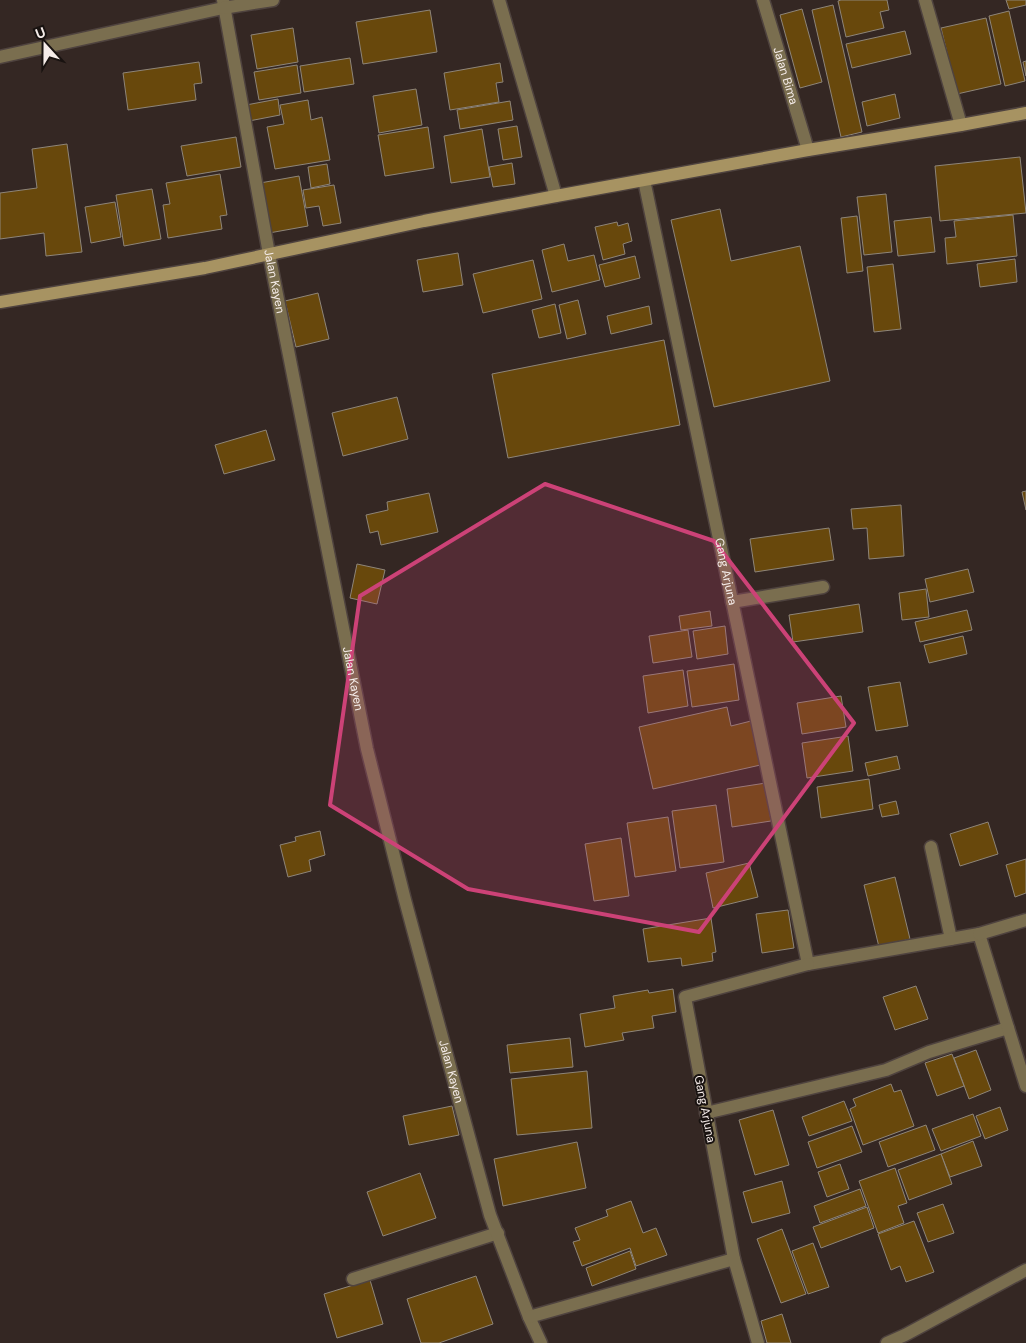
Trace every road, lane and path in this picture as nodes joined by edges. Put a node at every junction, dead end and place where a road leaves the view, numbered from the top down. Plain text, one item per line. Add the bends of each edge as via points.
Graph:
1 (273, 0) edge
2 (499, 0) edge
3 (763, 0) edge
4 (925, 0) edge
5 (223, 4) edge
6 (0, 57) edge
7 (1026, 113) edge
8 (961, 125) junction
9 (808, 150) junction
10 (644, 180) junction
11 (556, 196) junction
12 (269, 254) junction
13 (0, 302) edge
14 (823, 587) dead end
15 (732, 602) junction
16 (931, 847) dead end
17 (1026, 920) edge
18 (979, 934) junction
19 (951, 939) junction
20 (808, 964) junction
21 (1008, 1028) junction
22 (1026, 1086) edge
23 (706, 1113) junction
24 (498, 1234) junction
25 (734, 1260) junction
26 (1026, 1270) edge
27 (353, 1279) dead end
28 (529, 1317) junction
29 (907, 1339) edge
30 (541, 1343) edge
31 (758, 1343) edge
32 (887, 1343) edge

1 - 5 street
2 - 11 street
3 - 9 street, Jalan Bima
4 - 8 street
5 - 6 street
5 - 12 street, Jalan Kayen
7 - 8 main road
8 - 9 main road
9 - 10 main road
10 - 11 main road
10 - 15 street, Gang Arjuna
11 - 12 main road
12 - 13 main road via 205,268
12 - 24 street, Jalan Kayen via 367,749 439,1026
14 - 15 street
15 - 20 street, Gang Arjuna
16 - 19 street
17 - 18 street, Gang Arjuna
18 - 19 street, Gang Arjuna
18 - 21 street
19 - 20 street, Gang Arjuna
20 - 23 street, Gang Arjuna via 685,997
21 - 22 street
21 - 23 street via 929,1052 886,1070
23 - 25 street, Gang Arjuna
24 - 27 street
24 - 28 street, Jalan Kayen
25 - 28 street
25 - 31 street, Gang Arjuna
26 - 29 street
28 - 30 street, Jalan Kayen
29 - 32 street

